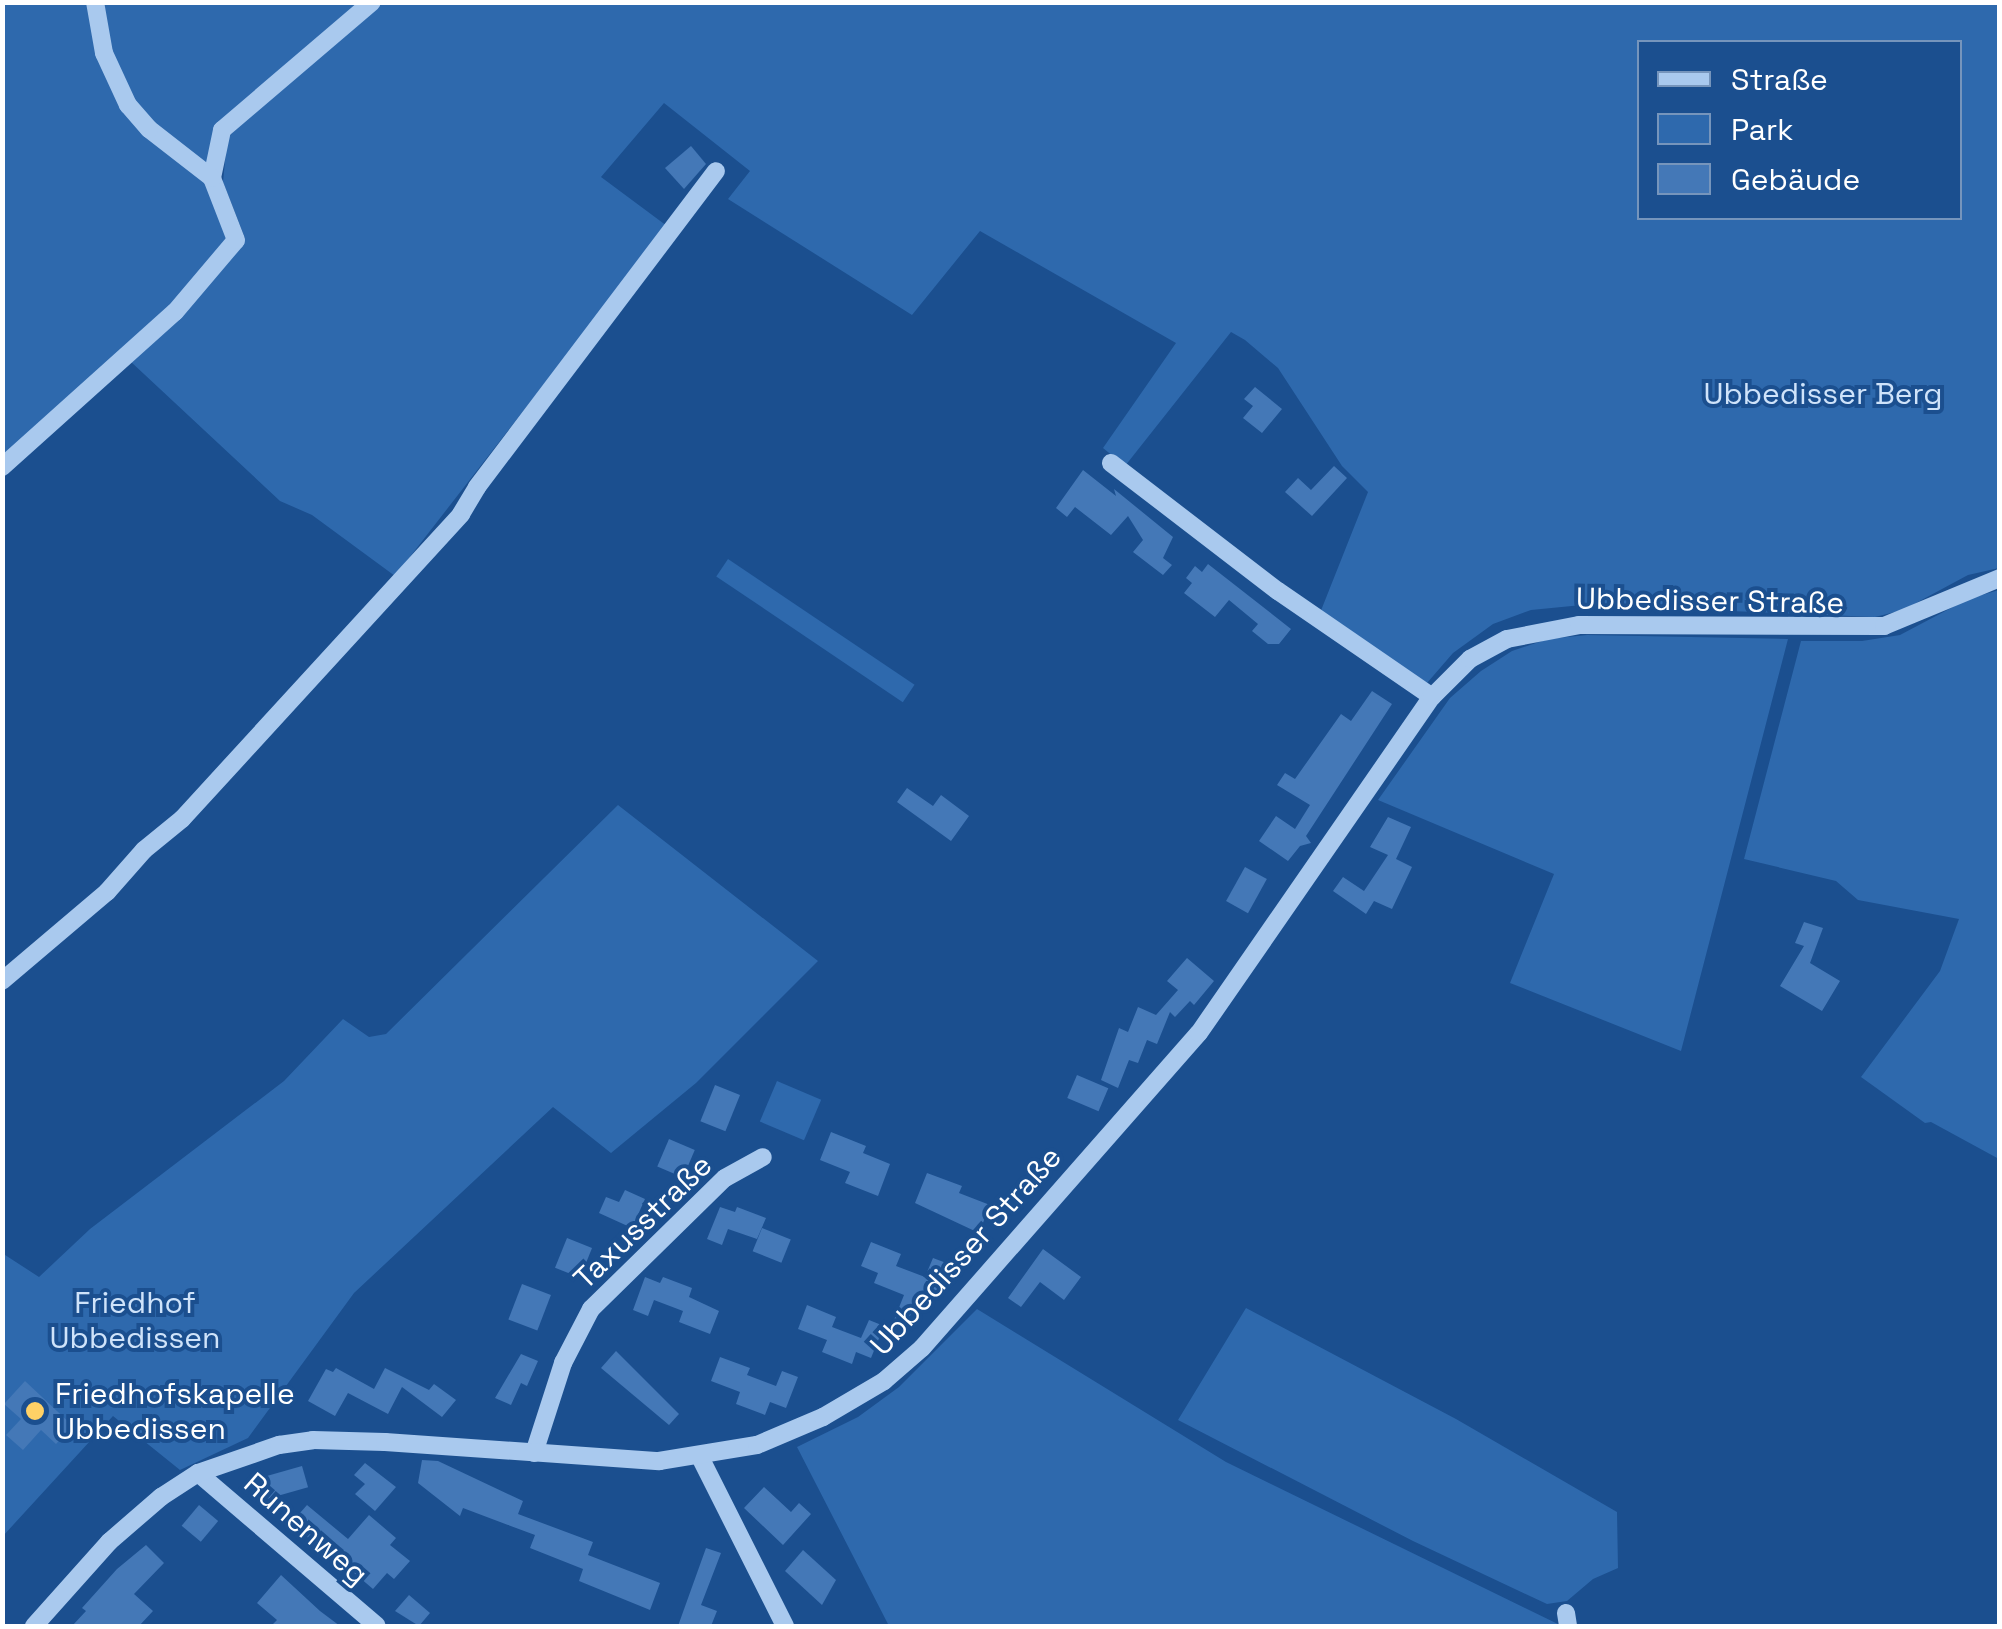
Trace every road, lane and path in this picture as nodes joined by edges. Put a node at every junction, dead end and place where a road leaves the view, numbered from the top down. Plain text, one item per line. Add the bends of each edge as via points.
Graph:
1 (95, 2) edge
2 (372, 2) edge
3 (716, 171) dead end
4 (212, 178) junction
5 (1111, 463) dead end
6 (2, 468) edge
7 (2000, 578) edge
8 (1432, 698) junction
9 (2, 981) edge
10 (762, 1157) dead end
11 (534, 1453) junction
12 (700, 1458) junction
13 (198, 1474) junction
14 (34, 1626) edge
15 (377, 1626) edge
16 (786, 1626) edge

1 - 4 street via 104,53 128,105
2 - 4 street via 222,130
3 - 9 street via 462,514 182,820
4 - 6 street via 236,240 175,312
5 - 8 street
7 - 8 street, Ubbedisser Straße via 1906,620 1859,630 1542,629 1470,659
8 - 12 street, Ubbedisser Straße via 1220,1007 922,1348 822,1417 756,1445
10 - 11 street, Taxusstraße via 724,1178 590,1309 563,1363
11 - 12 street, Ubbedisser Straße
11 - 13 street, Ubbedisser Straße via 314,1440 279,1445
12 - 16 street
13 - 14 street, Ubbedisser Straße via 105,1538
13 - 15 street, Runenweg

